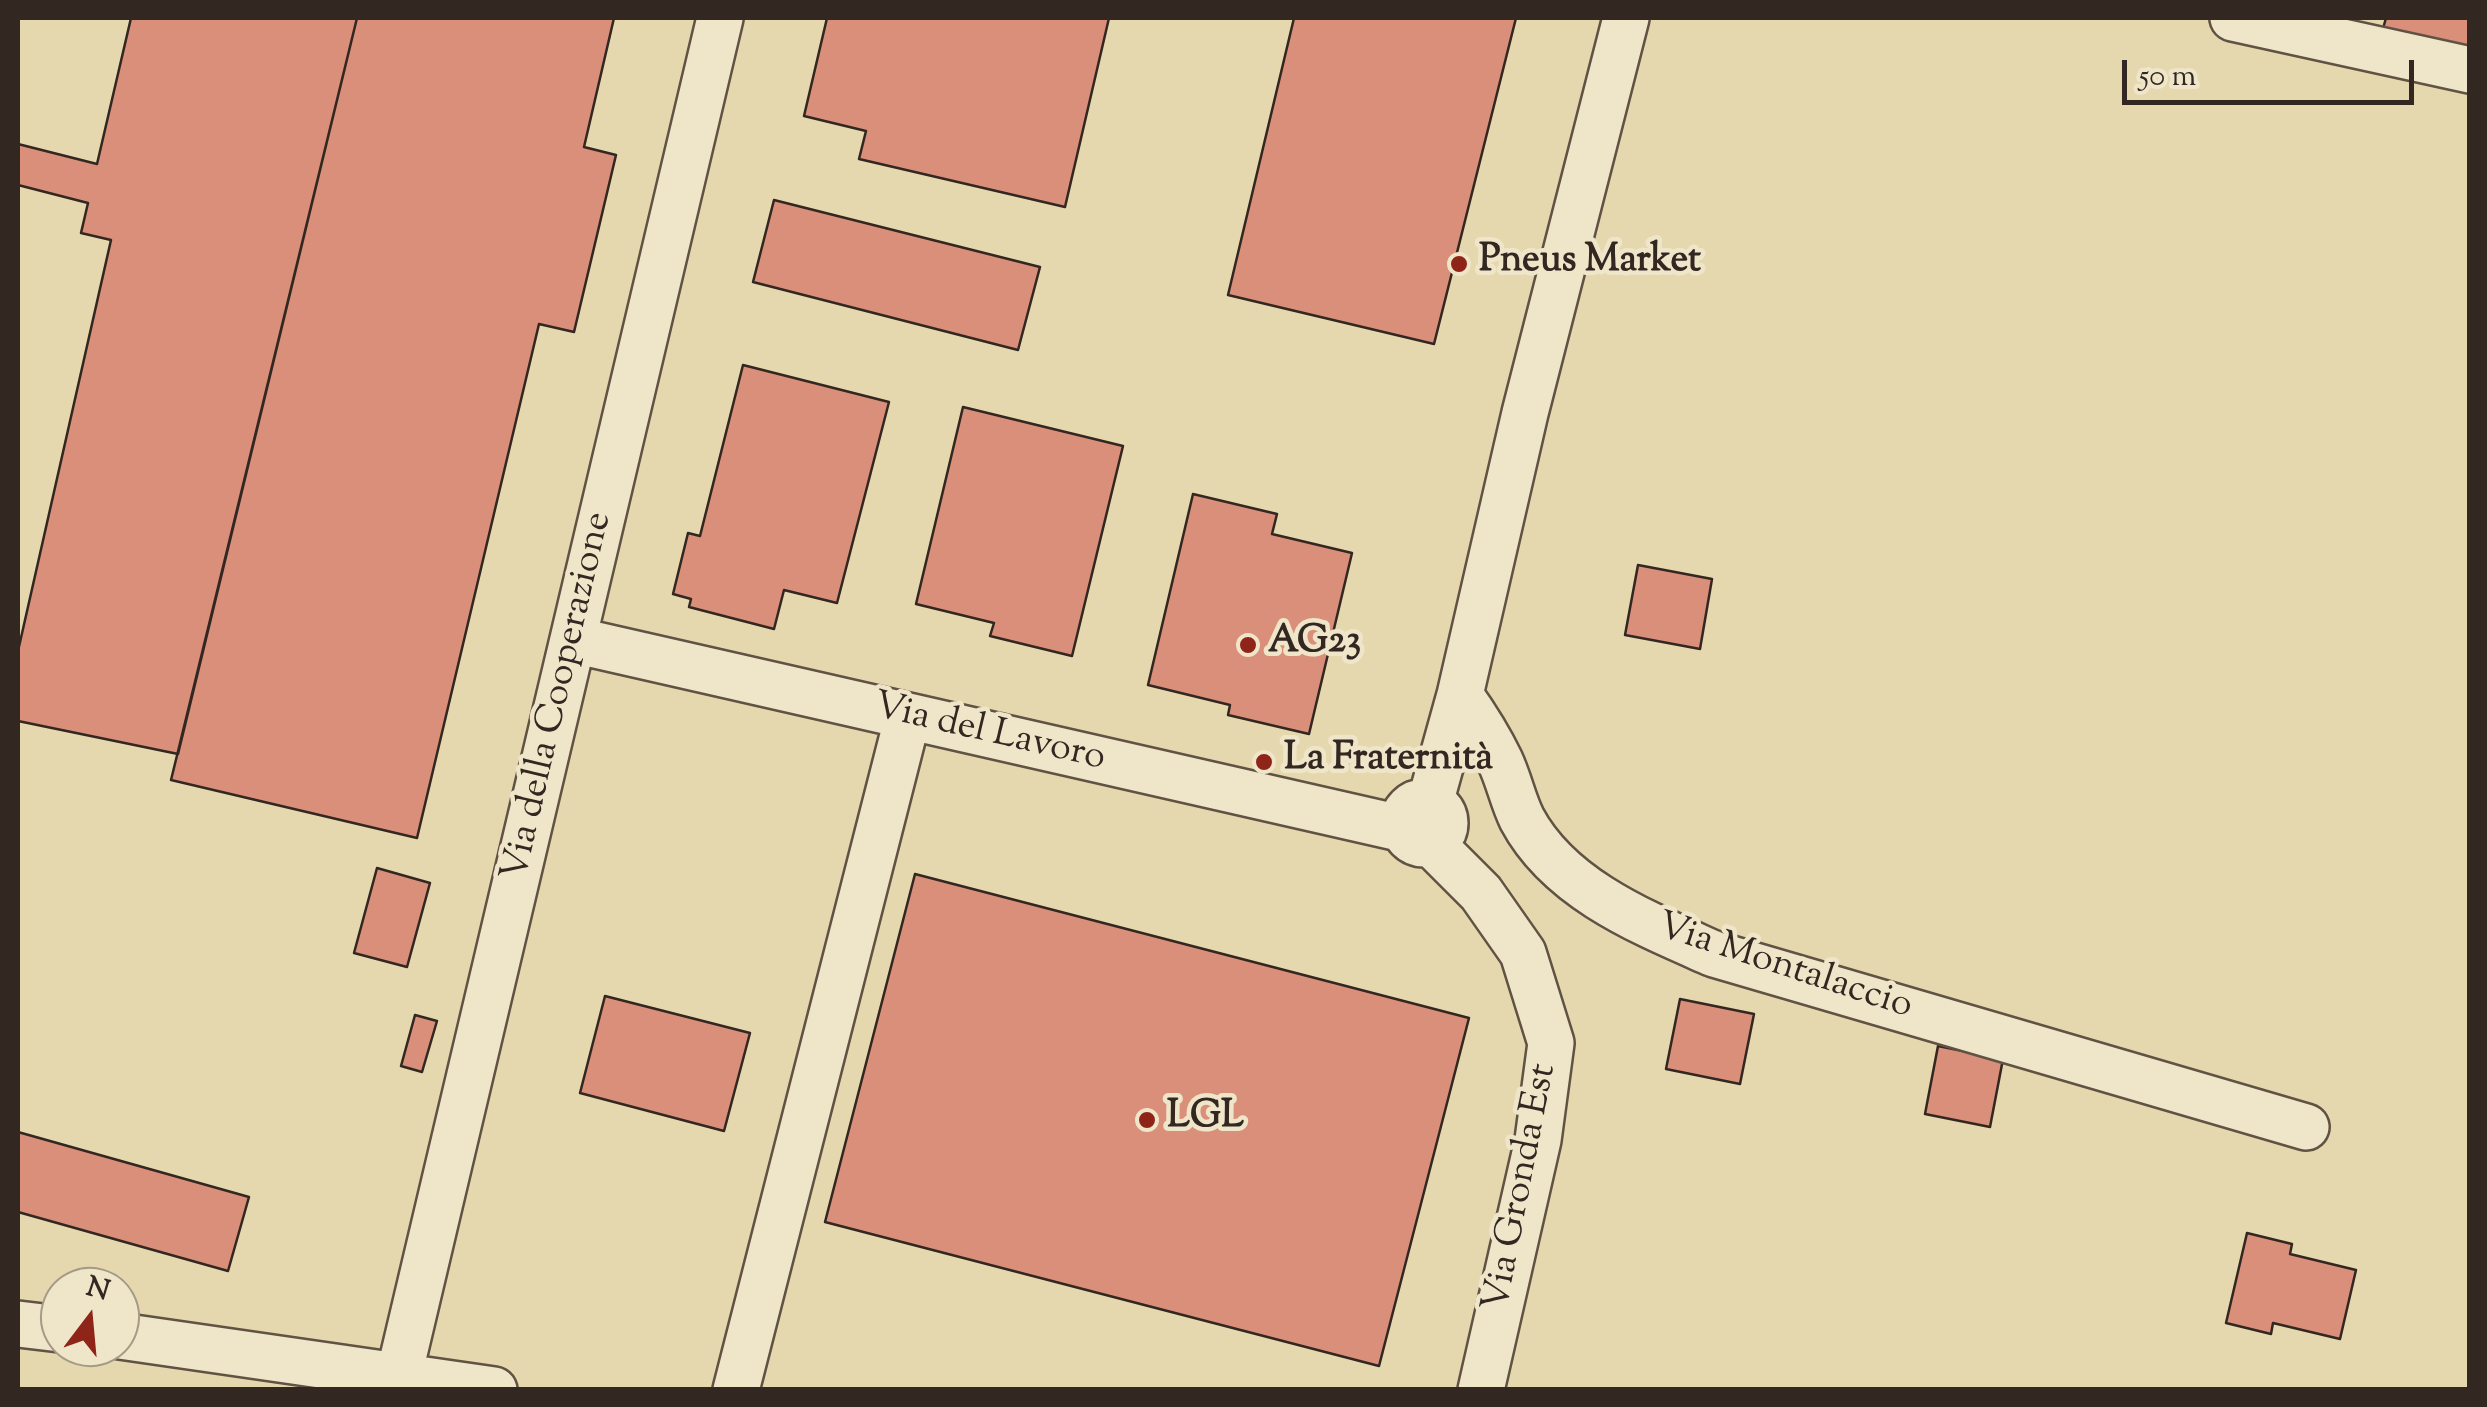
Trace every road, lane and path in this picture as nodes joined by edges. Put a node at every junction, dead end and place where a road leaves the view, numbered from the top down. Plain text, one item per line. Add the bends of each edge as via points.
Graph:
1 (720, 18) edge
2 (1626, 18) edge
3 (2233, 18) edge
4 (2470, 70) edge
5 (574, 640) junction
6 (1460, 696) junction
7 (908, 716) junction
8 (1421, 825) junction
9 (2306, 1127) dead end
10 (140, 1339) edge
11 (399, 1375) junction
12 (494, 1390) edge
13 (736, 1390) edge
14 (1482, 1390) edge

1 - 5 street, Via della Cooperazione
2 - 6 street
3 - 4 street
5 - 7 street, Via del Lavoro
5 - 11 street, Via della Cooperazione
6 - 8 street
6 - 9 street, Via Montalaccio via 1500,762 1523,820 1556,862 1635,919 1714,954
7 - 8 street, Via del Lavoro
7 - 13 street
8 - 14 street, Via Gronda Est via 1522,953 1551,1043 1538,1140
10 - 11 street
11 - 12 street

